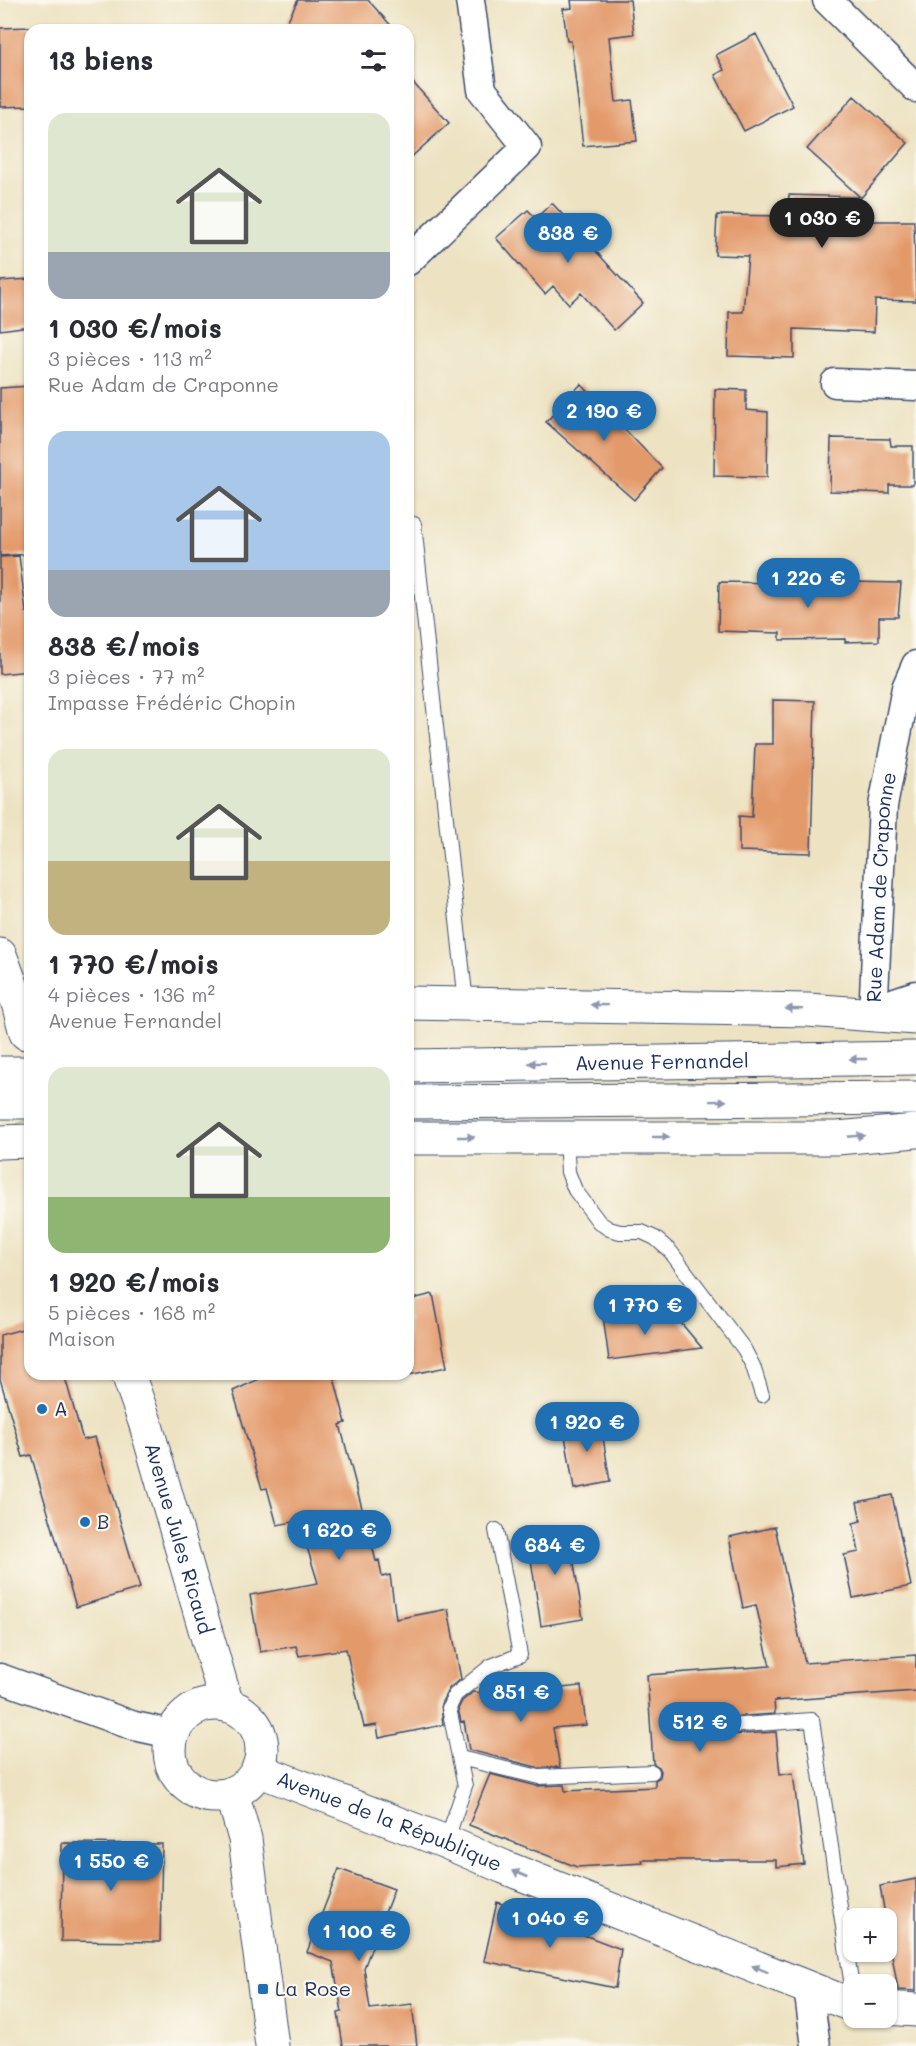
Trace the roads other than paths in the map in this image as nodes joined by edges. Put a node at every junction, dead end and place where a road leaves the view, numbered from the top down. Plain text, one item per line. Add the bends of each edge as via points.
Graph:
1 (470, 0) edge
2 (827, 0) edge
3 (916, 87) edge
4 (414, 255) edge
5 (835, 383) dead end
6 (916, 386) edge
7 (414, 524) dead end
8 (913, 680) edge
9 (0, 955) edge
10 (916, 995) edge
11 (414, 1003) edge
12 (465, 1003) junction
13 (19, 1011) edge
14 (873, 1016) junction
15 (916, 1018) edge
16 (916, 1058) edge
17 (414, 1066) edge
18 (0, 1073) edge
19 (24, 1073) edge
20 (916, 1098) edge
21 (414, 1102) edge
22 (916, 1131) edge
23 (566, 1137) junction
24 (414, 1138) edge
25 (130, 1380) edge
26 (762, 1395) dead end
27 (496, 1530) dead end
28 (0, 1678) edge
29 (227, 1704) junction
30 (729, 1725) dead end
31 (172, 1734) junction
32 (459, 1758) junction
33 (258, 1770) junction
34 (652, 1772) dead end
35 (232, 1793) junction
36 (446, 1842) junction
37 (850, 1974) edge
38 (808, 1988) junction
39 (843, 2002) edge
40 (897, 2009) edge
41 (916, 2010) edge
42 (272, 2046) edge
43 (816, 2046) edge

1 - 4 street via 482,90 527,147
2 - 3 street
5 - 6 street
7 - 12 lane
8 - 14 street, Rue Adam de Craponne via 883,806
9 - 13 main road
10 - 14 street
11 - 12 main road
14 -> 12 main road via 808,1010
14 - 15 main road
16 -> 17 main road, Avenue Fernandel
18 - 19 main road, bridge
21 -> 20 main road, Avenue Fernandel
23 -> 22 main road via 837,1138
24 -> 23 main road
23 - 26 lane via 568,1172 592,1214 609,1229 642,1232 670,1251 744,1349
25 - 29 main road, Avenue Jules Ricaud
27 - 32 lane via 520,1655 491,1666 455,1695 449,1708
28 - 31 street via 134,1726
29 - 31 main road via 194,1708 180,1719
29 - 33 main road via 254,1722 262,1746
30 - 37 lane via 812,1720
31 - 35 main road via 169,1751 173,1768 183,1782 197,1792 214,1796
32 - 34 lane via 539,1777
32 - 36 lane via 465,1786
33 - 35 main road via 247,1784
33 - 36 main road, Avenue de la République
35 - 42 main road via 245,1839
38 -> 36 main road, Avenue de la République
38 - 39 main road, Avenue de la République
38 - 43 street
40 - 41 main road

